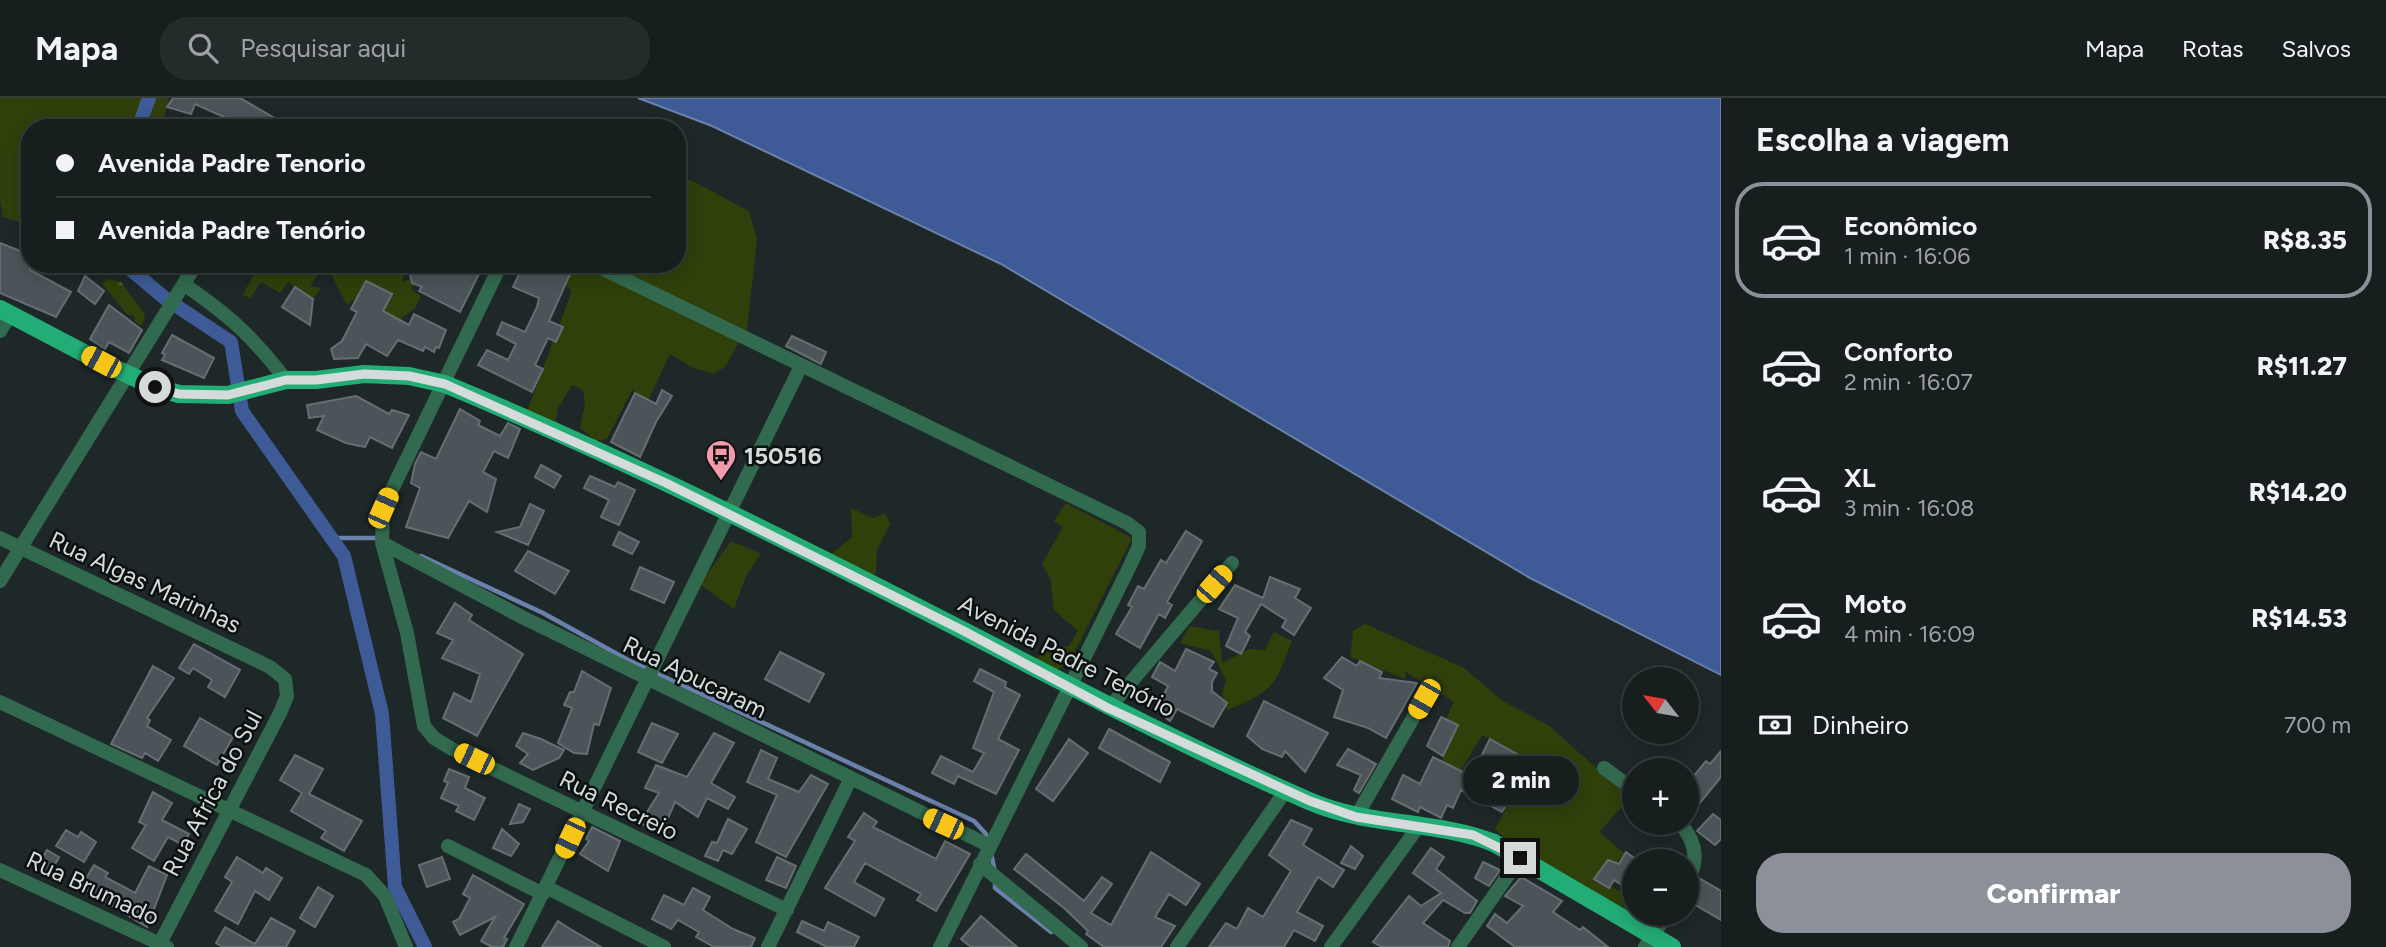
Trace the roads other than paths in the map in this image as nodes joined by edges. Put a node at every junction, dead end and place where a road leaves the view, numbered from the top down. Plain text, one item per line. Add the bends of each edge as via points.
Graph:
1 (191, 273) edge
2 (497, 273) edge
3 (611, 273) edge
4 (182, 289) junction
5 (5, 312) edge
6 (0, 331) edge
7 (801, 366) junction
8 (130, 376) junction
9 (286, 380) junction
10 (445, 384) junction
11 (729, 515) junction
12 (0, 538) edge
13 (382, 543) junction
14 (20, 548) junction
15 (1232, 563) dead end
16 (0, 581) edge
17 (270, 667) joint
18 (648, 678) junction
19 (1069, 687) junction
20 (1424, 699) dead end
21 (0, 702) edge
22 (1108, 708) junction
23 (1604, 768) dead end
24 (850, 780) junction
25 (1622, 781) edge
26 (1286, 790) junction
27 (229, 809) junction
28 (582, 813) junction
29 (1356, 817) junction
30 (1418, 827) junction
31 (448, 846) dead end
32 (990, 846) junction
33 (1520, 858) junction
34 (980, 864) junction
35 (0, 870) edge
36 (544, 890) junction
37 (787, 910) junction
38 (1659, 926) edge
39 (1649, 941) edge
40 (161, 946) edge
41 (406, 947) edge
42 (516, 947) edge
43 (664, 947) edge
44 (768, 947) edge
45 (940, 947) edge
46 (1081, 947) edge
47 (1177, 947) edge
48 (1331, 947) edge
49 (1458, 947) edge
50 (1672, 947) edge

1 - 4 street
2 - 10 street
3 - 7 street
4 - 8 street
4 - 9 street via 229,316
5 - 6 street
5 - 8 main road, Avenida Padre Tenório
7 - 11 street
7 - 19 street via 1139,532 1139,547
8 - 9 main road, Avenida Padre Tenório via 179,394 208,397
8 - 14 street
9 - 10 main road, Avenida Padre Tenório via 388,374
10 - 11 main road, Avenida Padre Tenório
10 - 13 street via 383,508
11 - 18 street
11 - 19 main road, Avenida Padre Tenório
12 - 14 street, Rua Algas Marinhas
13 - 18 street, Rua Apucaram
13 - 28 street, Rua Recreio via 407,633 424,726 434,738
14 - 16 street
14 - 17 street, Rua Algas Marinhas
15 - 22 street
17 - 27 street, Rua Africa do Sul via 285,680 287,696
18 - 24 street, Rua Apucaram
18 - 28 street
19 - 22 main road, Avenida Padre Tenório
19 - 32 street
20 - 29 street
21 - 27 street
22 - 26 main road, Avenida Padre Tenório
23 - 25 street
24 - 32 street, Rua Apucaram
24 - 37 street
26 - 29 main road, Avenida Padre Tenório
26 - 47 street
27 - 40 street, Rua Africa do Sul
27 - 41 street via 366,875 385,896
28 - 36 street
28 - 37 street, Rua Recreio
29 - 30 main road, Avenida Padre Tenório
30 - 33 main road, Avenida Padre Tenório via 1473,835
30 - 48 street
31 - 36 street
32 - 34 street
33 - 39 main road, Avenida Padre Tenório
33 - 49 street
34 - 45 street
34 - 46 street
35 - 40 street, Rua Brumado
36 - 42 street
36 - 43 street
37 - 44 street
38 - 39 street
39 - 50 main road, Avenida Padre Tenório

